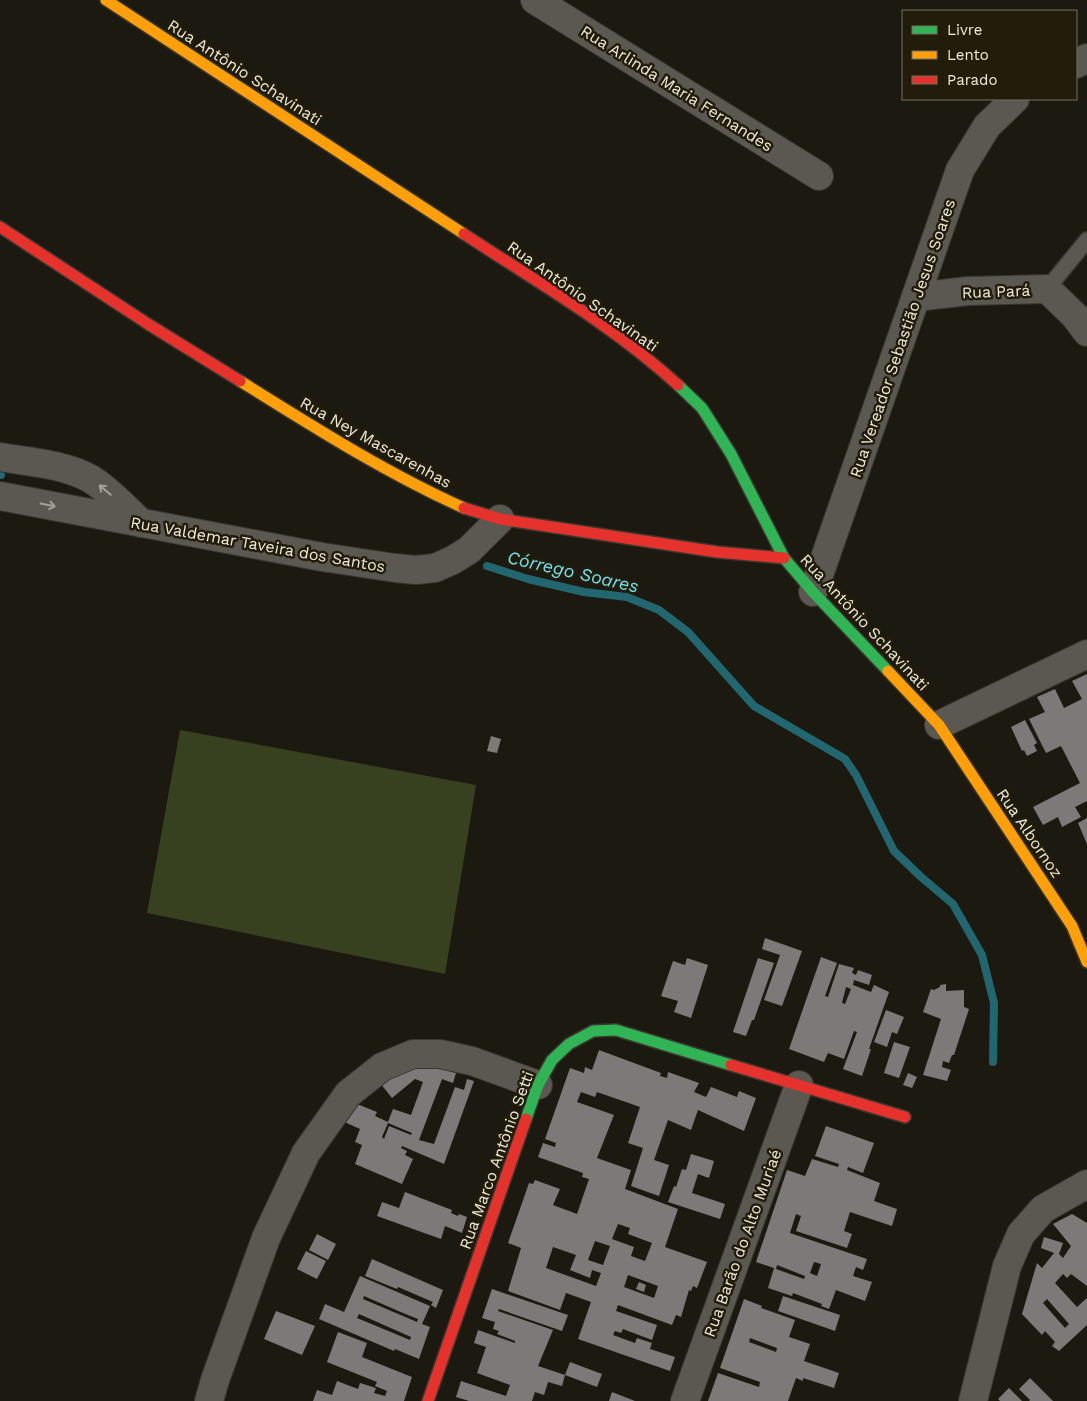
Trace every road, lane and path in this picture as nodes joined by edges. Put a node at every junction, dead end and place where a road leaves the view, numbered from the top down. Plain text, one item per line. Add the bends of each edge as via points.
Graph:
1 (106, 0) edge
2 (535, 0) edge
3 (1014, 100) edge
4 (819, 176) dead end
5 (0, 227) edge
6 (1087, 240) edge
7 (1047, 289) junction
8 (916, 297) junction
9 (1087, 332) edge
10 (0, 457) edge
11 (0, 496) edge
12 (500, 518) junction
13 (141, 523) junction
14 (784, 558) junction
15 (813, 592) junction
16 (1087, 654) edge
17 (939, 725) junction
18 (1080, 923) edge
19 (1087, 962) edge
20 (538, 1085) junction
21 (799, 1085) junction
22 (905, 1117) dead end
23 (1087, 1184) edge
24 (209, 1401) edge
25 (428, 1401) edge
26 (686, 1401) edge
27 (973, 1401) edge

1 - 14 street, Rua Antônio Schavinati via 589,316 662,371 702,408 731,454
2 - 4 street, Rua Arlinda Maria Fernandes
3 - 8 street, Rua Vereador Sebastião Jesus Soares via 987,126 960,170
5 - 12 street, Rua Ney Mascarenhas via 314,427 426,491 468,510
6 - 7 lane
7 - 8 street, Rua Pará
7 - 9 street, Rua Pará
8 - 15 street, Rua Vereador Sebastião Jesus Soares
13 -> 10 street via 90,479 68,469
11 -> 13 street, Rua Valdemar Taveira dos Santos
12 - 13 street, Rua Valdemar Taveira dos Santos via 469,550 453,560 434,568 416,570
12 - 14 street, Rua Ney Mascarenhas via 717,552
14 - 15 street, Rua Antônio Schavinati
15 - 17 street, Rua Antônio Schavinati
16 - 17 street
17 - 18 street, Rua Albornoz
18 - 19 street, Rua Albornoz
20 - 21 street, Rua Marco Antônio Setti via 552,1060 569,1044 593,1030 616,1030
20 - 24 street via 472,1061 440,1054 413,1054 382,1067 348,1094 306,1153 266,1238
20 - 25 street, Rua Marco Antônio Setti
21 - 22 street, Rua Marco Antônio Setti
21 - 26 street, Rua Barão do Alto Muriaé
23 - 27 street via 1043,1209 1021,1234 1007,1266

